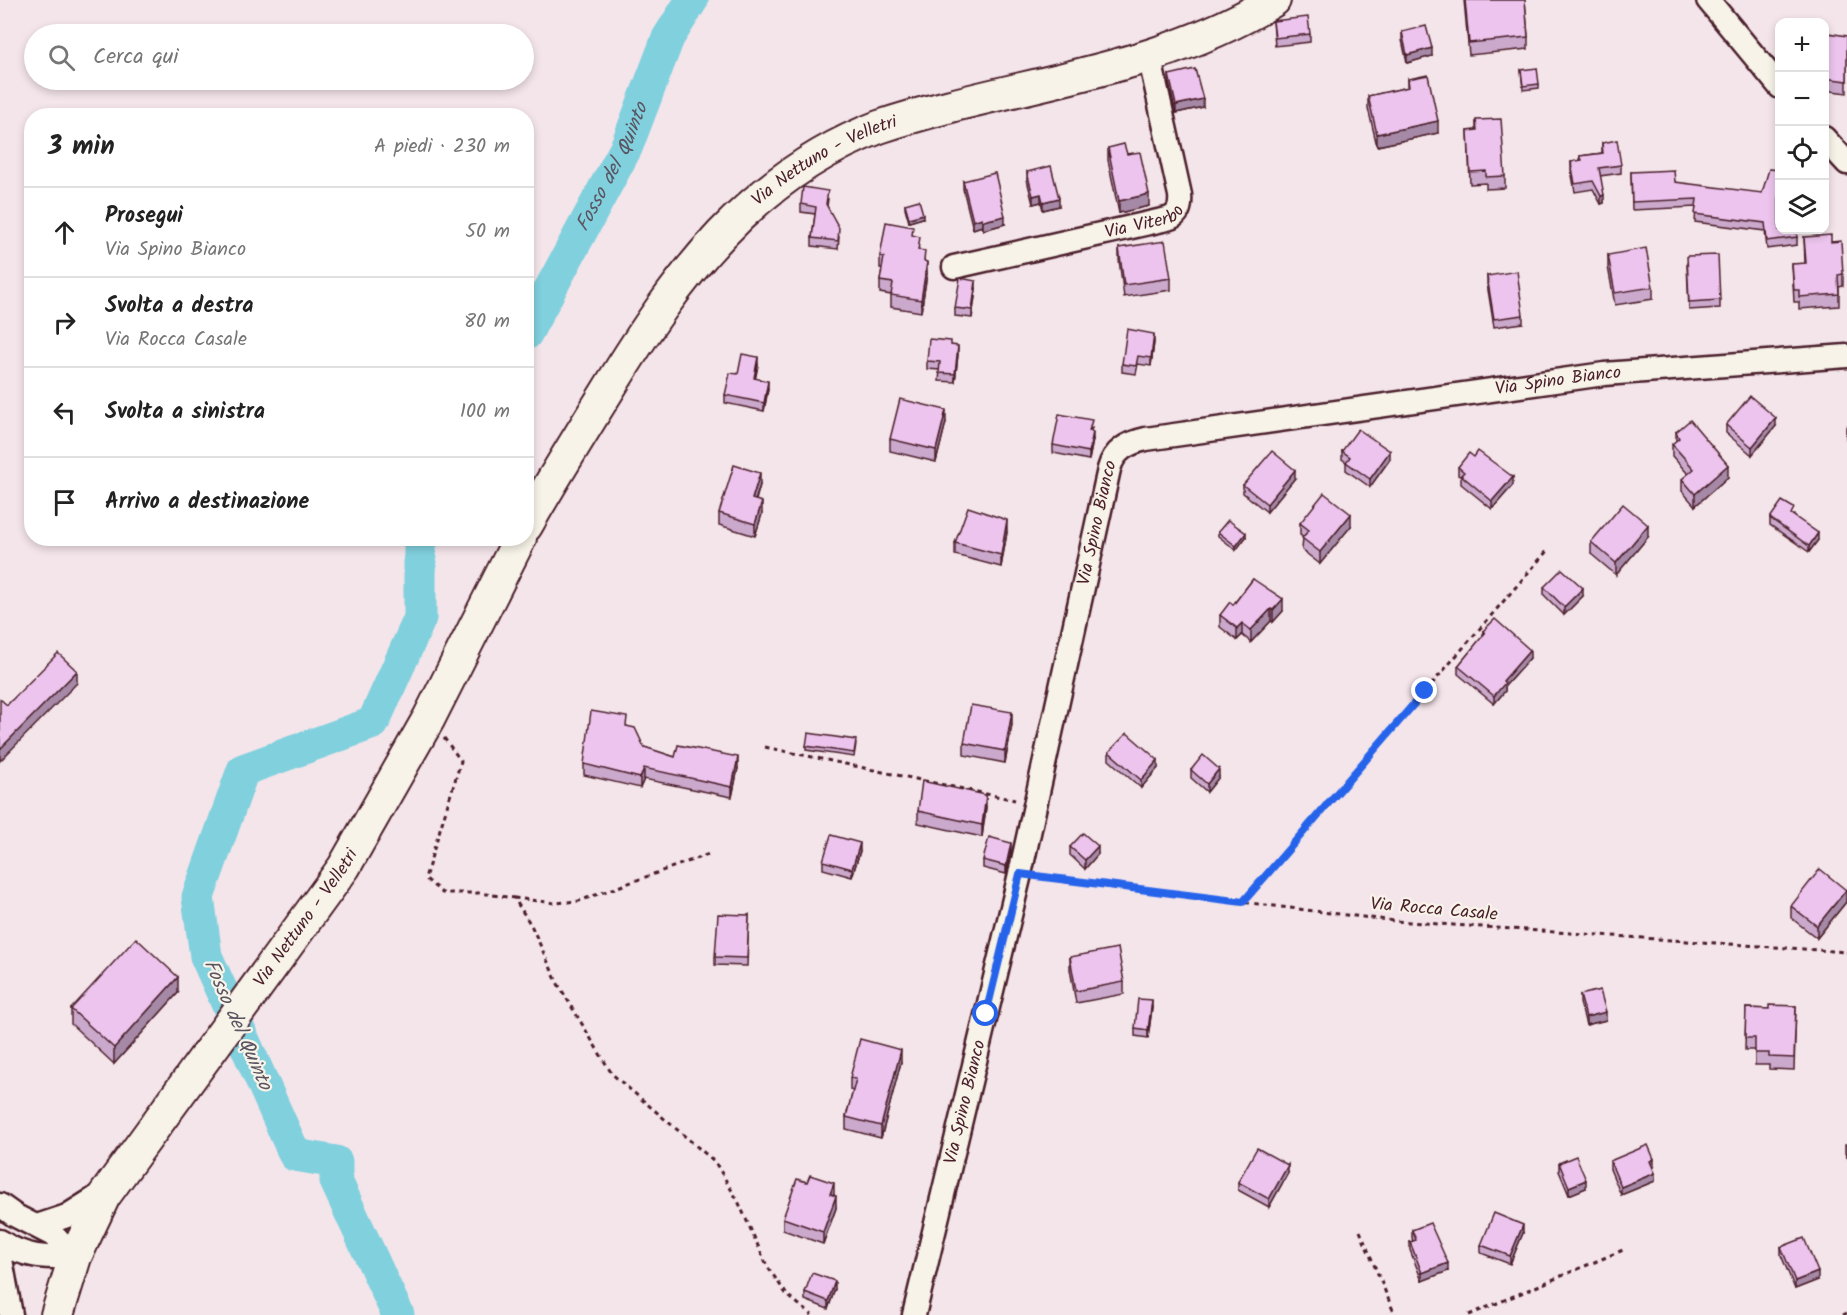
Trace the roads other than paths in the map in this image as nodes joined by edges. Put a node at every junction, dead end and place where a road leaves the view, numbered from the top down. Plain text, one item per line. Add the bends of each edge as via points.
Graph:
1 (1274, 0) edge
2 (1708, 0) edge
3 (1149, 55) junction
4 (1775, 82) edge
5 (1829, 143) edge
6 (1847, 163) edge
7 (954, 267) dead end
8 (1847, 356) edge
9 (534, 513) edge
10 (516, 546) edge
11 (109, 1188) junction
12 (0, 1205) edge
13 (37, 1226) junction
14 (0, 1241) edge
15 (0, 1254) edge
16 (75, 1257) junction
17 (11, 1315) edge
18 (57, 1315) edge
19 (914, 1315) edge

1 - 3 main road, Via Nettuno - Velletri via 1219,30
2 - 4 street
3 - 7 street, Via Viterbo via 1180,195 1176,215
3 - 9 main road, Via Nettuno - Velletri via 898,120 843,142 788,175 726,229 672,291
5 - 6 street
8 - 19 street, Via Spino Bianco via 1613,373 1146,439 1126,446 1113,458 1020,874
10 - 11 main road, Via Nettuno - Velletri via 429,718 344,867
11 - 13 street via 75,1212
11 - 16 main road, Via Nettuno - Velletri
12 - 13 street
13 - 16 street via 57,1238
14 - 16 street via 28,1256
15 - 17 street
16 - 18 main road, Via Nettuno - Velletri

